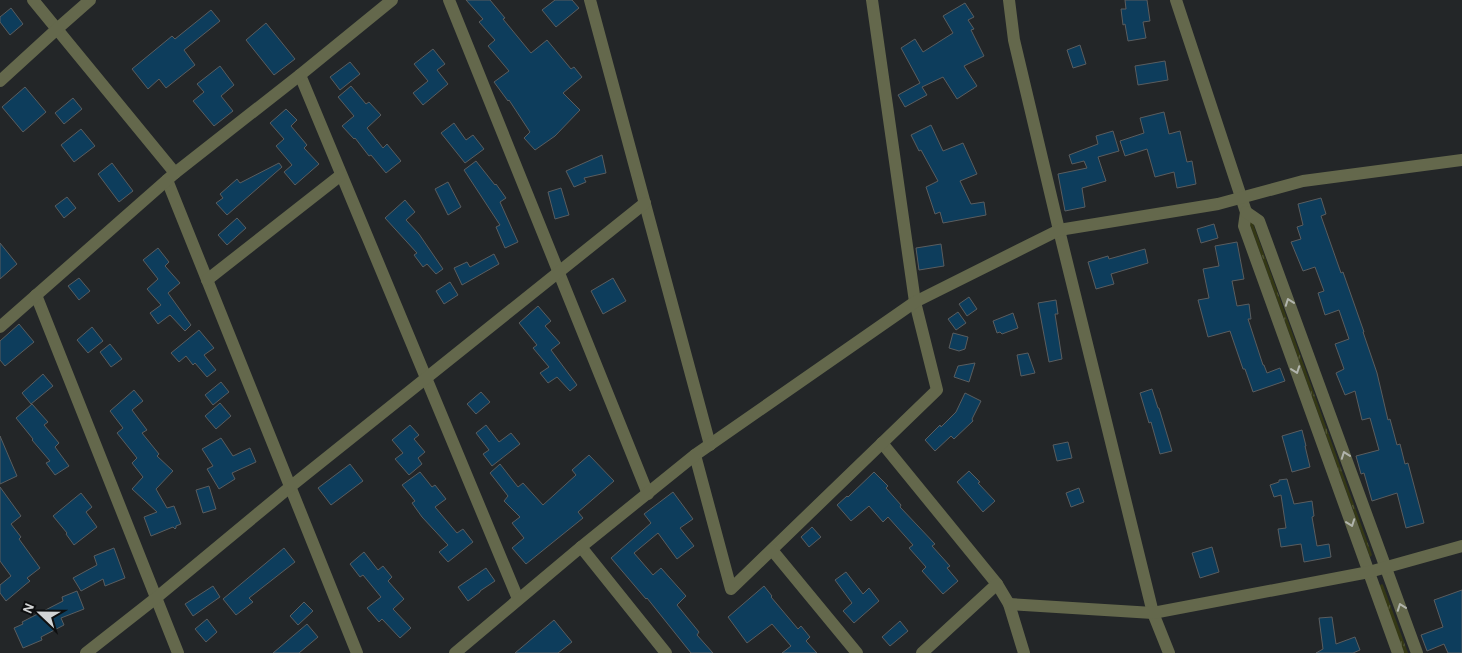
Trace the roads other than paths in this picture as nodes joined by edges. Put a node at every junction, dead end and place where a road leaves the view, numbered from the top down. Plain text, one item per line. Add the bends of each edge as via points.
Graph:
1 (33, 0) edge
2 (90, 0) edge
3 (392, 0) edge
4 (449, 0) edge
5 (590, 0) edge
6 (872, 0) edge
7 (1009, 0) edge
8 (1176, 0) edge
9 (57, 29) junction
10 (300, 76) junction
11 (0, 82) edge
12 (1462, 160) edge
13 (341, 175) junction
14 (171, 177) junction
15 (1241, 198) junction
16 (645, 203) junction
17 (1246, 212) junction
18 (1059, 230) junction
19 (558, 272) junction
20 (207, 280) junction
21 (36, 296) junction
22 (915, 302) junction
23 (0, 327) edge
24 (426, 379) junction
25 (882, 443) junction
26 (710, 445) junction
27 (695, 455) junction
28 (290, 487) junction
29 (648, 494) junction
30 (1462, 546) edge
31 (581, 547) junction
32 (772, 550) junction
33 (1386, 567) junction
34 (1369, 572) junction
35 (997, 584) junction
36 (156, 598) junction
37 (518, 599) junction
38 (1009, 604) junction
39 (1153, 613) junction
40 (86, 653) edge
41 (178, 653) edge
42 (357, 653) edge
43 (455, 653) edge
44 (666, 653) edge
45 (857, 653) edge
46 (922, 653) edge
47 (1024, 653) edge
48 (1169, 653) edge
49 (1398, 653) edge
50 (1417, 653) edge

1 - 9 street
2 - 9 street
3 - 10 street
4 - 19 street
5 - 16 street
6 - 22 street
7 - 18 street via 1014,40
8 - 15 street
9 - 11 street
9 - 14 street
10 - 13 street
10 - 14 street
12 - 15 street via 1302,181
13 - 20 street
13 - 24 street
14 - 20 street
14 - 21 street
15 - 17 street
15 - 18 street
16 - 19 street
16 - 26 street
33 -> 17 street via 1259,221
17 -> 34 street via 1244,226
18 - 22 street
18 - 39 street
19 - 24 street
19 - 29 street
20 - 28 street
21 - 23 street
21 - 36 street
22 - 25 street via 937,390
22 - 26 street
24 - 28 street
24 - 37 street
25 - 32 street
25 - 35 street
26 - 27 street
27 - 29 street
27 - 32 street via 731,589
28 - 36 street
28 - 42 street
29 - 31 street
30 - 33 street
31 - 37 street
31 - 44 street
32 - 45 street
33 - 34 street
50 -> 33 street
34 - 39 street
34 - 49 street
35 - 38 street
35 - 46 street
36 - 40 street
36 - 41 street
37 - 43 street
38 - 39 street
38 - 47 street
39 - 48 street

